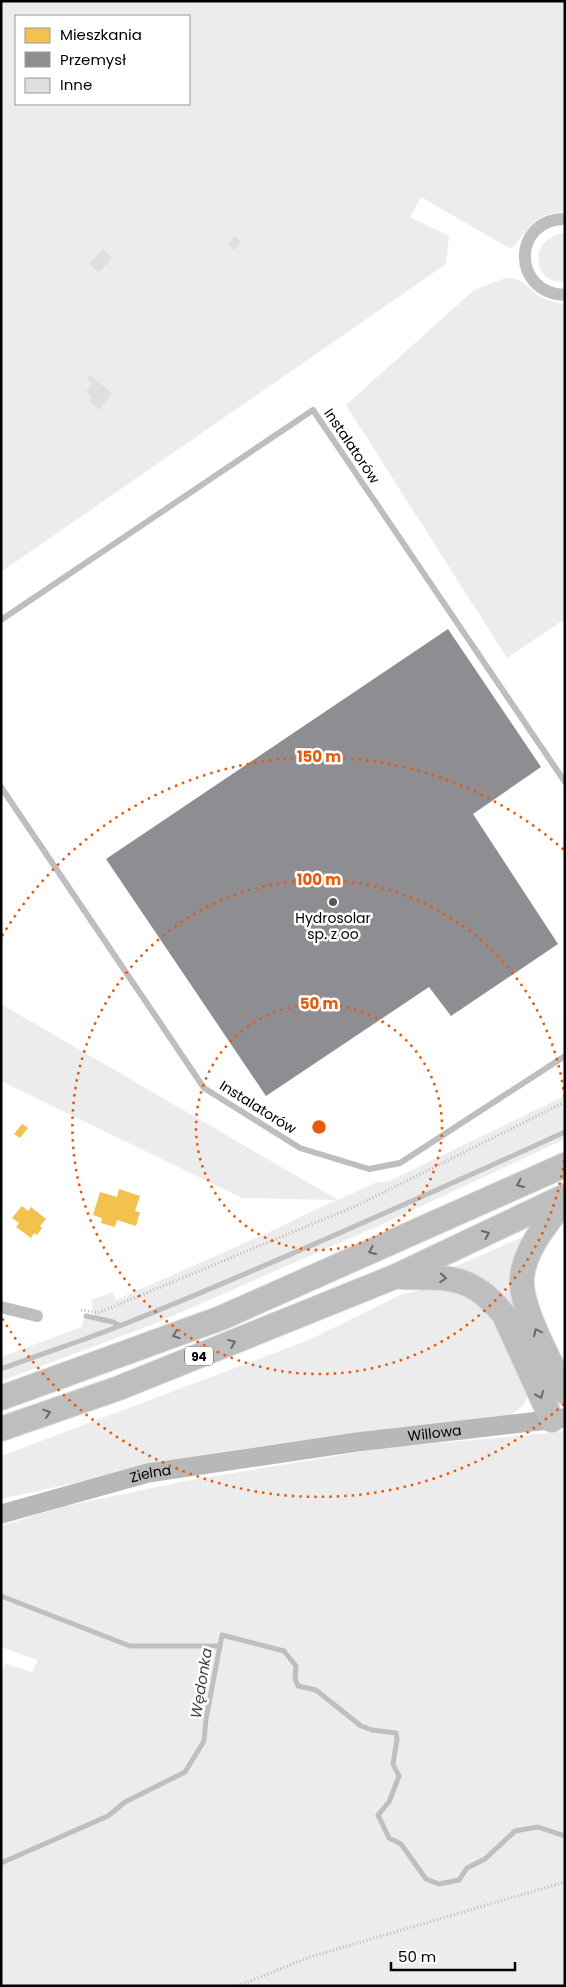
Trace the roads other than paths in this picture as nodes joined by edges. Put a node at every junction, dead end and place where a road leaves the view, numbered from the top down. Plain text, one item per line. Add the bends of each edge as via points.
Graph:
1 (565, 219) edge
2 (565, 295) edge
3 (1, 620) edge
4 (565, 782) edge
5 (1, 787) edge
6 (565, 1056) edge
7 (565, 1165) edge
8 (565, 1196) edge
9 (565, 1200) edge
10 (394, 1277) junction
11 (1, 1307) edge
12 (37, 1316) dead end
13 (565, 1392) edge
14 (1, 1398) edge
15 (558, 1419) edge
16 (1, 1429) edge
17 (305, 1449) joint
18 (1, 1514) edge

1 - 2 street via 545,223 535,230 524,251 526,268 534,283 555,295
3 - 4 lane, Instalatorów via 313,410
5 - 6 lane, Instalatorów via 204,1088 300,1148 369,1170 400,1163
7 -> 14 highway, 94 via 221,1318
10 -> 8 highway, 94
13 -> 9 highway via 533,1324 524,1298 522,1278 535,1242
10 -> 15 highway via 460,1281 475,1286 494,1301
16 -> 10 highway, 94 via 119,1388
11 - 12 street
15 - 17 street, Willowa
17 - 18 street, Zielna via 148,1473

